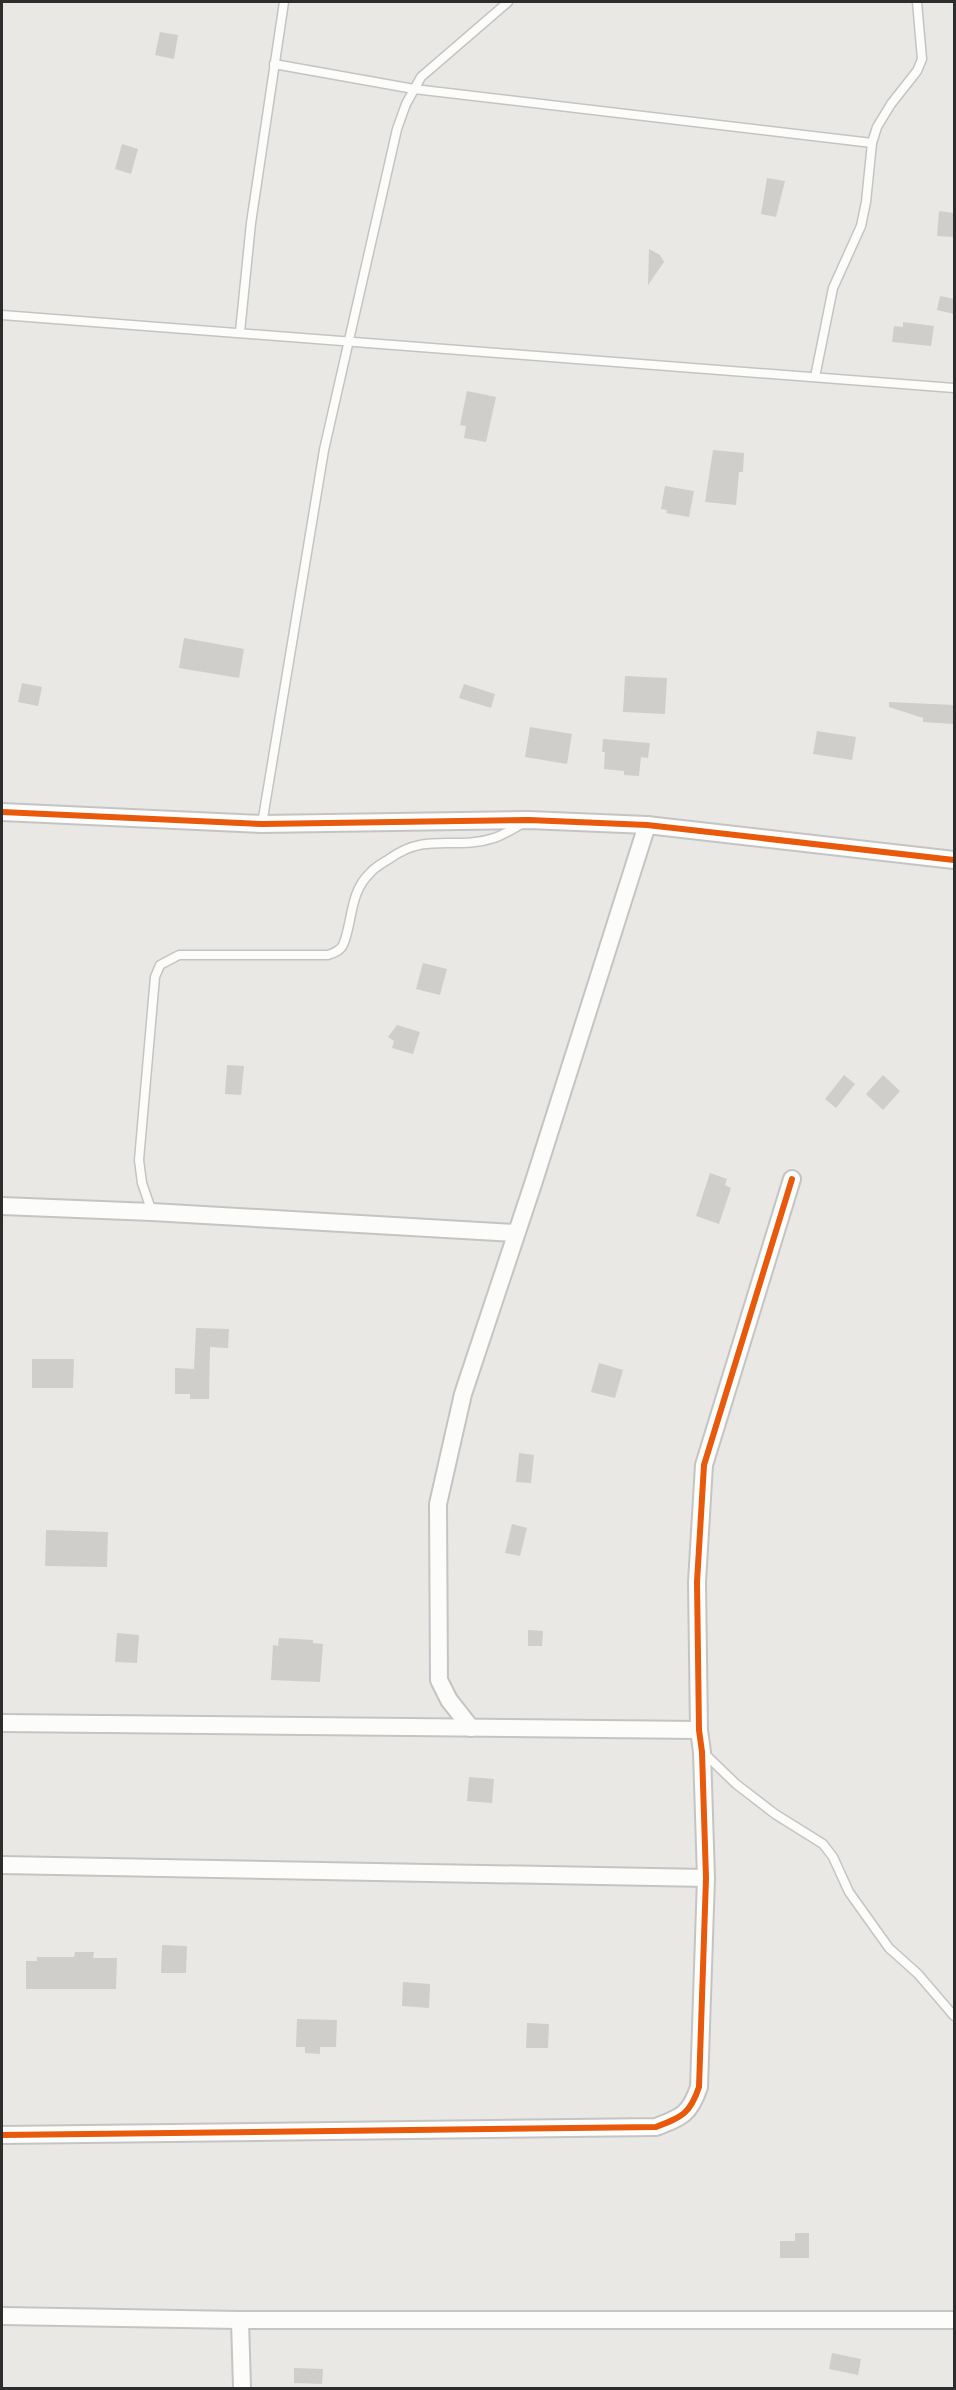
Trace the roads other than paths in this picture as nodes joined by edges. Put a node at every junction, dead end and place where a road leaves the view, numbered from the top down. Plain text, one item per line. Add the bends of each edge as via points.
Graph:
1 (284, 2) edge
2 (508, 2) edge
3 (917, 2) edge
4 (274, 64) junction
5 (414, 89) junction
6 (872, 143) junction
7 (2, 315) edge
8 (240, 333) junction
9 (349, 341) junction
10 (815, 377) junction
11 (954, 388) edge
12 (2, 812) edge
13 (529, 820) junction
14 (262, 824) junction
15 (647, 825) junction
16 (954, 860) edge
17 (792, 1179) dead end
18 (2, 1206) edge
19 (152, 1212) junction
20 (516, 1233) junction
21 (2, 1723) edge
22 (471, 1728) junction
23 (699, 1730) junction
24 (702, 1752) junction
25 (2, 1865) edge
26 (706, 1878) junction
27 (954, 2016) edge
28 (2, 2135) edge
29 (2, 2316) edge
30 (954, 2319) edge
31 (240, 2320) junction
32 (242, 2388) edge

1 - 4 lane
2 - 5 lane via 421,77
3 - 6 lane via 922,59 877,127
4 - 5 lane
4 - 8 lane
5 - 6 lane
5 - 9 lane via 397,129
6 - 10 lane via 861,226 833,288
7 - 8 lane
8 - 9 lane
9 - 10 lane
9 - 14 lane via 324,450
10 - 11 lane
12 - 14 street
13 - 14 street
13 - 15 street
13 - 19 lane via 495,838 420,844 400,851 370,872 362,883 351,907 342,946 336,953 179,956 160,964 155,977 139,1160
15 - 16 street
15 - 20 street
17 - 23 street via 704,1465 697,1582
18 - 19 street
19 - 20 street
20 - 22 street via 463,1394 438,1504 439,1680
21 - 22 street
22 - 23 street
23 - 24 street
24 - 26 street
24 - 27 lane via 775,1814 823,1844 849,1892 889,1948
25 - 26 street
26 - 28 street via 699,2087 686,2114 657,2127
29 - 31 street
30 - 31 street
31 - 32 street

